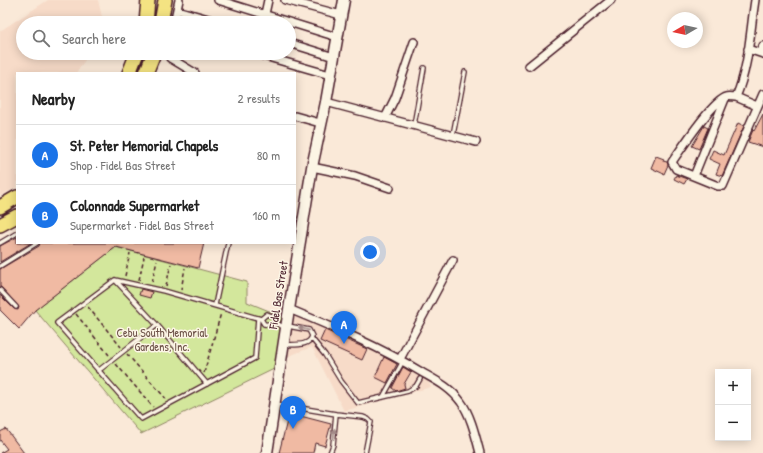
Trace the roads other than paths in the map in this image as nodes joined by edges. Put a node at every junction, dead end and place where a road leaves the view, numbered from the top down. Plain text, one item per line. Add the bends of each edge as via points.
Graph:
1 (148, 0) edge
2 (165, 0) edge
3 (179, 0) edge
4 (218, 0) edge
5 (268, 0) edge
6 (285, 0) edge
7 (344, 0) edge
8 (611, 0) edge
9 (755, 0) edge
10 (177, 10) junction
11 (265, 15) junction
12 (341, 15) junction
13 (147, 16) edge
14 (162, 16) edge
15 (176, 16) edge
16 (198, 16) edge
17 (268, 16) edge
18 (296, 24) edge
19 (337, 37) junction
20 (414, 42) dead end
21 (296, 45) edge
22 (748, 49) junction
23 (762, 51) edge
24 (334, 57) junction
25 (134, 60) edge
26 (151, 60) edge
27 (173, 60) edge
28 (279, 60) edge
29 (529, 66) dead end
30 (424, 68) dead end
31 (129, 72) edge
32 (146, 72) edge
33 (193, 72) edge
34 (465, 72) dead end
35 (330, 75) junction
36 (763, 94) edge
37 (726, 97) junction
38 (736, 97) junction
39 (326, 102) junction
40 (757, 106) junction
41 (296, 116) edge
42 (385, 118) junction
43 (320, 123) junction
44 (414, 125) junction
45 (452, 135) junction
46 (476, 142) dead end
47 (312, 167) junction
48 (694, 176) junction
49 (390, 188) dead end
50 (16, 198) edge
51 (0, 207) edge
52 (16, 217) edge
53 (0, 226) edge
54 (16, 234) edge
55 (0, 243) edge
56 (35, 244) edge
57 (228, 244) edge
58 (453, 260) dead end
59 (0, 266) edge
60 (115, 280) junction
61 (0, 290) edge
62 (215, 305) junction
63 (16, 307) dead end
64 (289, 309) junction
65 (259, 318) junction
66 (157, 326) junction
67 (283, 326) junction
68 (312, 339) junction
69 (283, 345) junction
70 (402, 360) junction
71 (98, 371) junction
72 (420, 379) dead end
73 (207, 384) junction
74 (384, 397) junction
75 (275, 404) junction
76 (336, 414) junction
77 (267, 453) edge
78 (330, 453) edge
79 (365, 453) edge
80 (480, 453) edge

1 - 13 highway
2 - 14 highway
3 - 10 street
4 - 11 street
5 - 11 street
6 - 12 street
7 - 12 street, Fidel Bas Street
8 - 29 street
9 - 22 street
10 - 15 street
10 - 16 street
11 - 17 street
12 - 19 street, Fidel Bas Street
18 - 19 street
19 - 24 street, Fidel Bas Street
20 - 42 street
21 - 24 street
22 - 23 street
22 - 38 street via 742,84
24 - 35 street, Fidel Bas Street
25 - 31 highway
26 - 32 highway
27 - 33 street
28 - 35 street
30 - 44 lane
34 - 45 lane
35 - 39 street, Fidel Bas Street
36 - 40 street
37 - 38 street
37 - 48 street
37 - 48 street via 695,129 672,162 676,169
38 - 40 street
39 - 42 street
39 - 43 street, Fidel Bas Street
40 - 48 street via 723,186
41 - 43 street
42 - 44 street
43 - 47 street, Fidel Bas Street
44 - 45 street
45 - 46 street
47 - 49 street via 355,176
47 - 64 street, Fidel Bas Street
50 - 51 highway
52 - 53 highway
54 - 55 lane
56 - 59 lane
57 - 62 lane
58 - 70 street
60 - 62 lane
60 - 66 lane
60 - 71 lane via 57,323
61 - 63 lane
62 - 65 lane
64 - 67 street, Fidel Bas Street
64 - 70 street via 370,343
65 - 67 lane via 264,324
65 - 67 lane via 267,314
65 - 73 lane via 255,358
66 - 71 lane
66 - 73 lane
68 -> 67 lane via 309,330
67 - 69 street, Fidel Bas Street
68 - 69 lane via 305,344
68 - 74 lane via 358,403
69 - 75 street, Fidel Bas Street
70 - 74 lane
70 - 80 street via 450,390 462,403 475,432
71 - 73 lane via 141,419
72 - 74 lane via 416,386 408,391
75 - 76 lane
75 - 77 street, Fidel Bas Street
78 -> 76 lane
76 - 79 lane via 363,417 371,422

